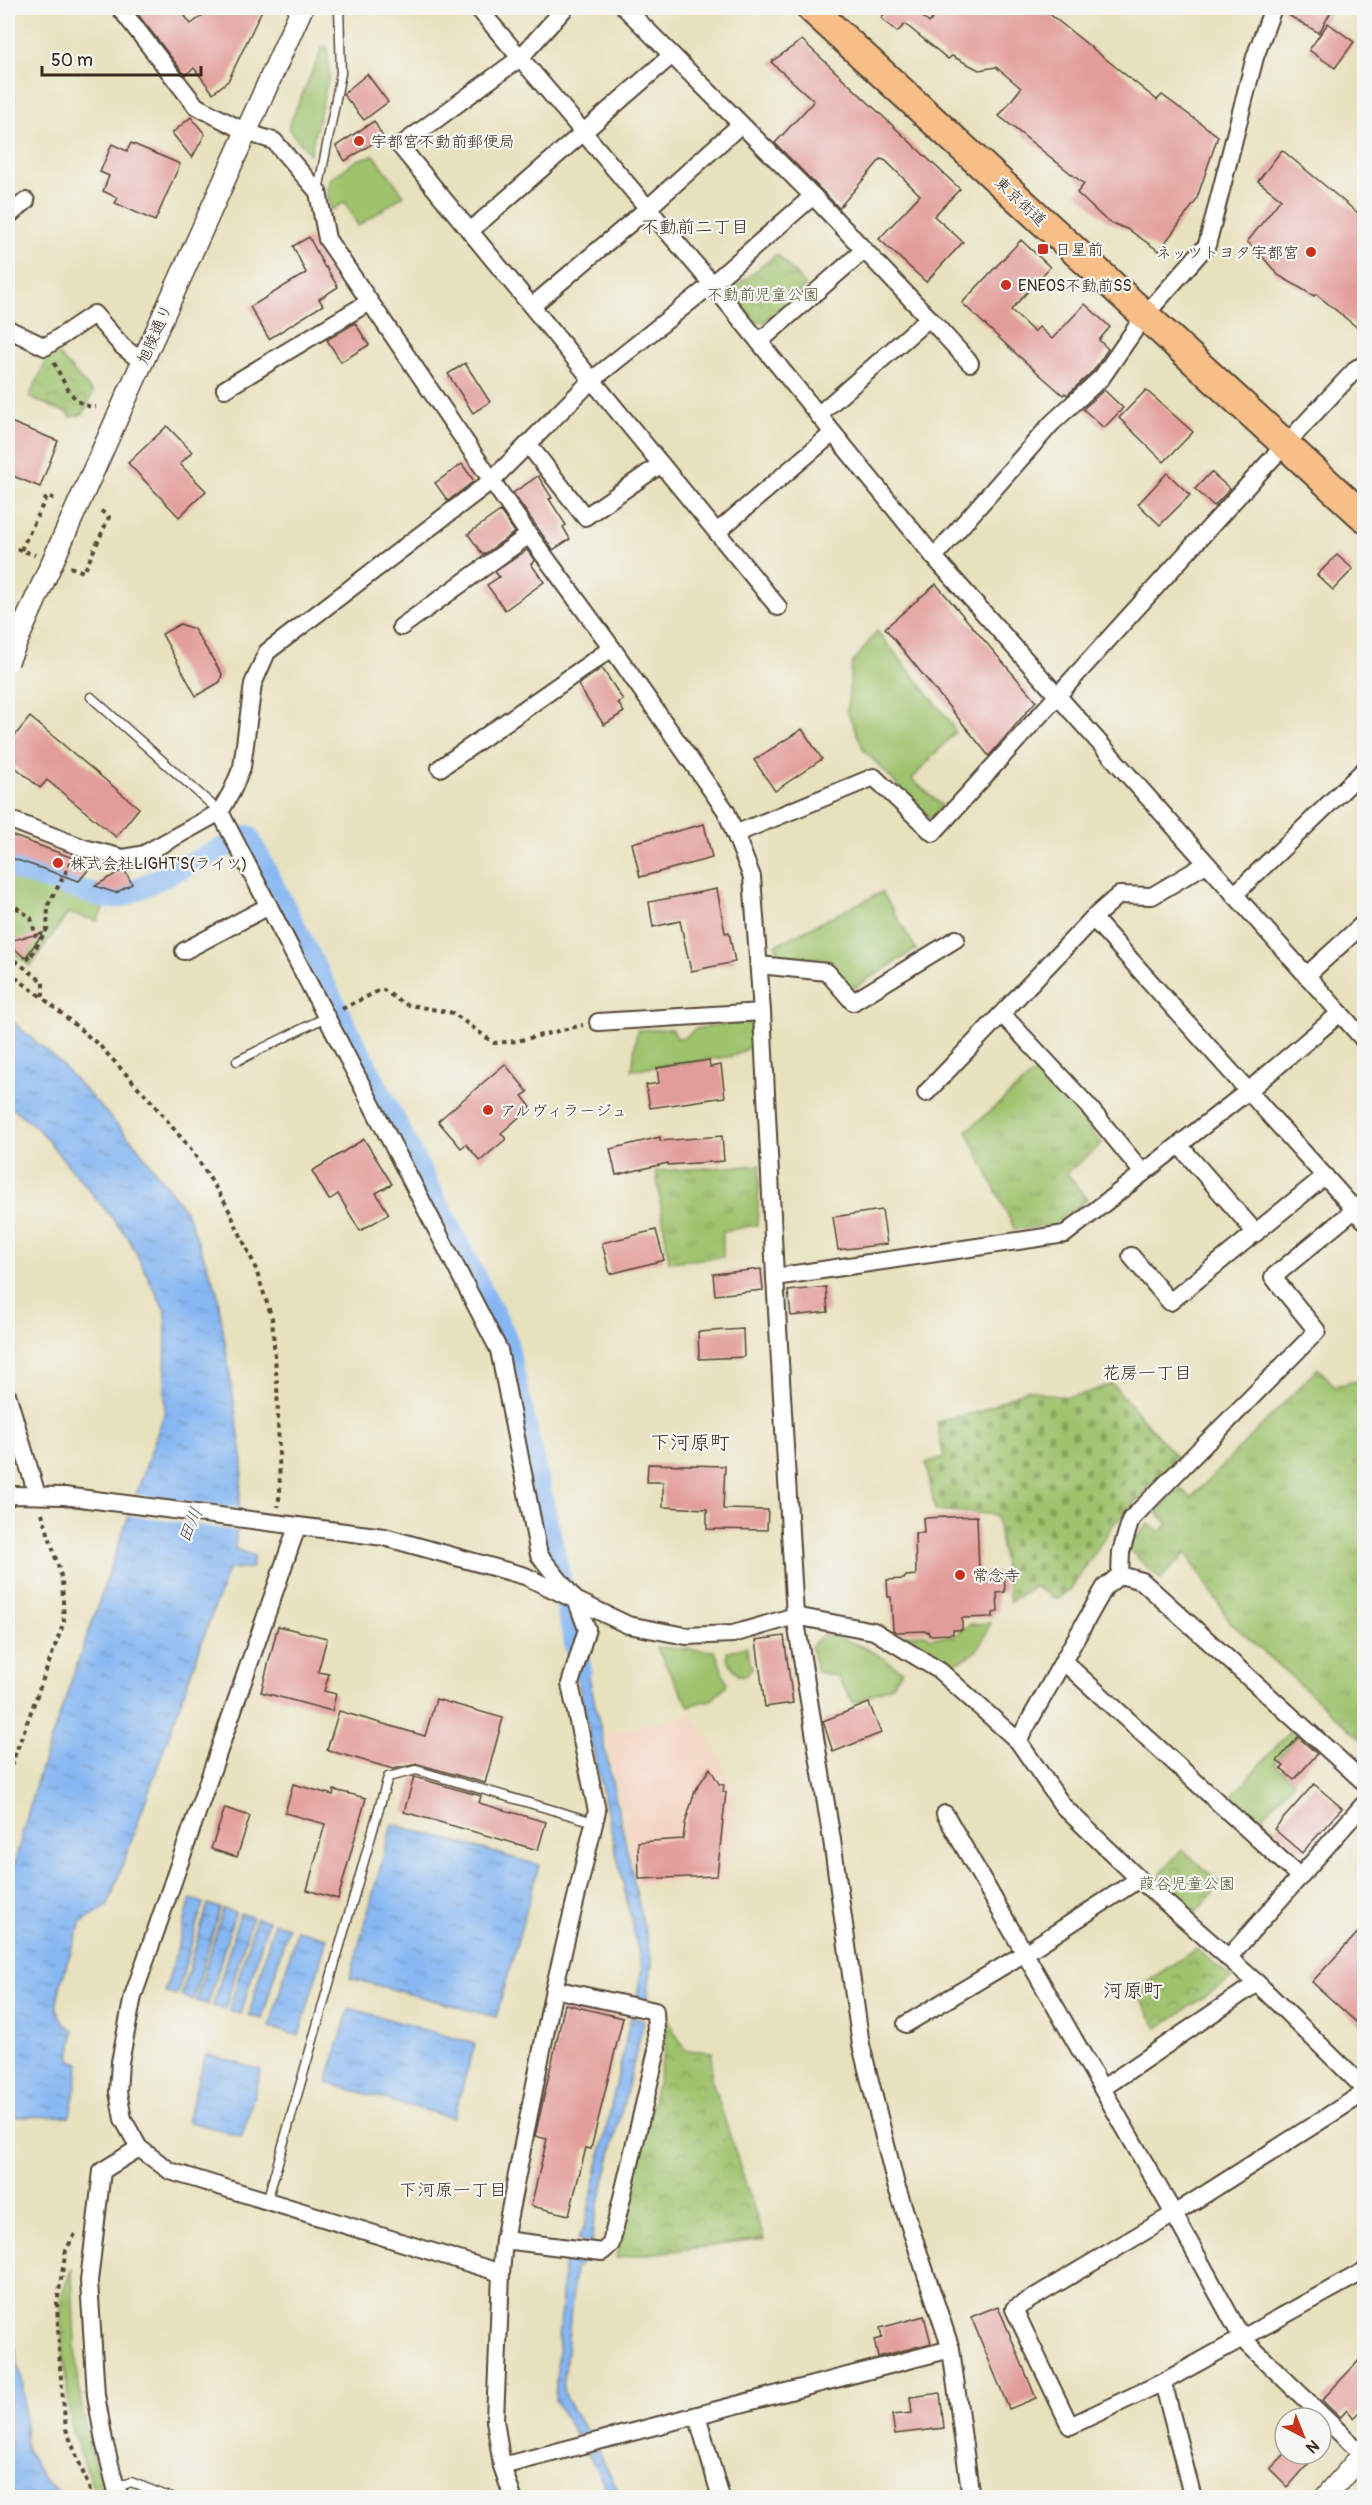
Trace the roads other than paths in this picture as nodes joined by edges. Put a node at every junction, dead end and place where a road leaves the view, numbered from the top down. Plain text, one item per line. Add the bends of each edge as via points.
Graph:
1 (120, 8) edge
2 (302, 8) edge
3 (339, 8) edge
4 (478, 8) edge
5 (565, 8) edge
6 (625, 8) edge
7 (811, 8) edge
8 (1273, 8) edge
9 (672, 55) junction
10 (520, 58) junction
11 (740, 124) junction
12 (246, 132) junction
13 (584, 132) junction
14 (318, 192) junction
15 (813, 196) junction
16 (26, 201) dead end
17 (648, 208) junction
18 (8, 216) edge
19 (470, 231) junction
20 (864, 250) junction
21 (712, 284) junction
22 (369, 302) junction
23 (532, 306) junction
24 (1145, 315) junction
25 (929, 318) junction
26 (8, 329) edge
27 (759, 342) junction
28 (142, 362) junction
29 (970, 363) dead end
30 (1365, 365) edge
31 (592, 380) junction
32 (225, 389) dead end
33 (818, 415) junction
34 (833, 434) junction
35 (528, 444) junction
36 (1284, 445) junction
37 (661, 464) junction
38 (491, 481) junction
39 (1365, 517) edge
40 (717, 532) junction
41 (529, 535) junction
42 (934, 557) junction
43 (778, 607) dead end
44 (401, 627) dead end
45 (612, 648) junction
46 (8, 661) edge
47 (1056, 696) junction
48 (91, 697) dead end
49 (440, 768) dead end
50 (1365, 770) edge
51 (220, 812) junction
52 (8, 819) edge
53 (735, 834) junction
54 (1206, 864) junction
55 (1234, 895) junction
56 (269, 906) junction
57 (1093, 918) junction
58 (1365, 923) edge
59 (956, 939) dead end
60 (184, 951) dead end
61 (759, 965) junction
62 (1305, 976) junction
63 (762, 1012) junction
64 (1340, 1013) junction
65 (1002, 1014) junction
66 (326, 1017) junction
67 (598, 1022) road end
68 (1365, 1040) edge
69 (237, 1061) dead end
70 (1248, 1090) junction
71 (926, 1093) dead end
72 (1179, 1145) junction
73 (1143, 1173) junction
74 (1325, 1176) junction
75 (1362, 1211) edge
76 (1256, 1233) junction
77 (1131, 1256) dead end
78 (775, 1277) junction
79 (8, 1397) edge
80 (37, 1495) junction
81 (8, 1498) edge
82 (297, 1527) junction
83 (1120, 1575) junction
84 (577, 1602) junction
85 (795, 1616) junction
86 (1063, 1661) junction
87 (1018, 1741) junction
88 (1365, 1782) edge
89 (1365, 1804) edge
90 (945, 1814) dead end
91 (594, 1822) junction
92 (1300, 1876) junction
93 (1139, 1879) junction
94 (1025, 1953) junction
95 (1228, 1958) junction
96 (1257, 1983) junction
97 (554, 1989) junction
98 (906, 2024) dead end
99 (1103, 2088) junction
100 (1365, 2091) edge
101 (139, 2148) junction
102 (267, 2201) junction
103 (1174, 2214) junction
104 (504, 2240) junction
105 (1365, 2271) edge
106 (501, 2273) junction
107 (1242, 2338) junction
108 (951, 2349) junction
109 (1163, 2382) junction
110 (697, 2415) junction
111 (1364, 2455) edge
112 (502, 2466) junction
113 (119, 2493) edge
114 (1327, 2495) edge
115 (172, 2498) edge
116 (513, 2498) edge
117 (720, 2498) edge
118 (971, 2498) edge
119 (1193, 2498) edge

1 - 12 street via 196,106
2 - 12 street, 旭陵通り
3 - 14 lane via 342,73
4 - 10 street
5 - 10 street
6 - 9 street
7 - 24 highway, 東京街道
8 - 24 street via 1255,57 1208,245
9 - 11 street
9 - 13 street
10 - 13 street
10 - 19 street via 400,146
11 - 15 street
11 - 17 street
12 - 14 street via 274,141
12 - 28 street, 旭陵通り
13 - 17 street
13 - 19 street
14 - 22 street via 327,239
15 - 20 street
15 - 21 street
16 - 18 street
17 - 21 street
17 - 23 street
19 - 23 street
20 - 25 street
20 - 27 street
21 - 27 street
21 - 31 street
22 - 32 street
22 - 38 street
23 - 31 street
24 - 36 highway, 東京街道
24 - 42 street via 1102,377 1052,423
25 - 29 street
25 - 33 street
26 - 28 street via 45,347 94,314
27 - 33 street
28 - 46 street, 旭陵通り, bridge
30 - 36 street via 1357,368
31 - 35 street
31 - 37 street
33 - 34 street
34 - 40 street
34 - 42 street
35 - 37 street via 585,517
35 - 38 street
36 - 39 highway, 東京街道
36 - 47 street
37 - 40 street
38 - 41 street
38 - 51 street via 267,652 253,684 242,767
40 - 43 street
41 - 44 street
41 - 45 street
42 - 47 street
45 - 49 street
45 - 53 street via 726,811
47 - 53 street via 933,833 874,777
47 - 54 street
48 - 51 lane
50 - 55 street
51 - 52 street via 144,854 123,858 84,848
51 - 56 street
53 - 61 street via 752,877
54 - 55 street
54 - 57 street via 1152,896 1119,895
55 - 62 street
56 - 60 street
56 - 66 street
57 - 65 street
57 - 70 street
58 - 62 street
59 - 61 street via 853,1002 827,972
61 - 63 street
62 - 64 street
63 - 67 street
63 - 78 street
64 - 68 street
64 - 70 street
65 - 71 street
65 - 73 street via 1089,1107
66 - 69 lane
66 - 84 street via 499,1350 539,1555
70 - 72 street
70 - 74 street
72 - 73 street
72 - 76 street
73 - 78 street via 1065,1234
74 - 75 street
74 - 76 street
75 - 83 street via 1273,1277 1317,1331 1131,1519 1121,1552
76 - 77 street via 1170,1302
78 - 85 street
79 - 80 street
80 - 81 street
80 - 82 street via 103,1500
82 - 84 street via 384,1537 525,1576
82 - 101 street via 133,1996 118,2092 123,2119
83 - 86 street via 1105,1587
83 - 88 street via 1142,1581
84 - 85 street via 628,1625 686,1636 734,1634
84 - 91 street via 587,1629 570,1684 597,1812
85 - 87 street via 874,1631 940,1671
85 - 108 street via 861,2045 896,2185
86 - 87 street
86 - 92 street
87 - 93 street via 1064,1806
89 - 92 street
90 - 94 street
91 - 97 street
91 - 102 lane via 416,1770 388,1777
92 - 95 street
93 - 94 street
93 - 95 street
94 - 98 street
94 - 99 street
95 - 96 street
96 - 99 street
96 - 100 street
97 - 104 street
97 - 104 street via 655,2011 657,2050 611,2244 602,2252
99 - 103 street
100 - 103 street
101 - 102 street via 170,2171
101 - 113 street via 102,2171 89,2281 96,2395
102 - 106 street
103 - 107 street
103 - 109 street via 1014,2309 1070,2426
104 - 106 street
105 - 107 street
106 - 112 street via 495,2420
107 - 109 street
107 - 111 street
108 - 110 street
108 - 118 street
109 - 119 street
110 - 112 street
110 - 117 street
111 - 114 street
112 - 116 street
113 - 115 lane via 131,2482

